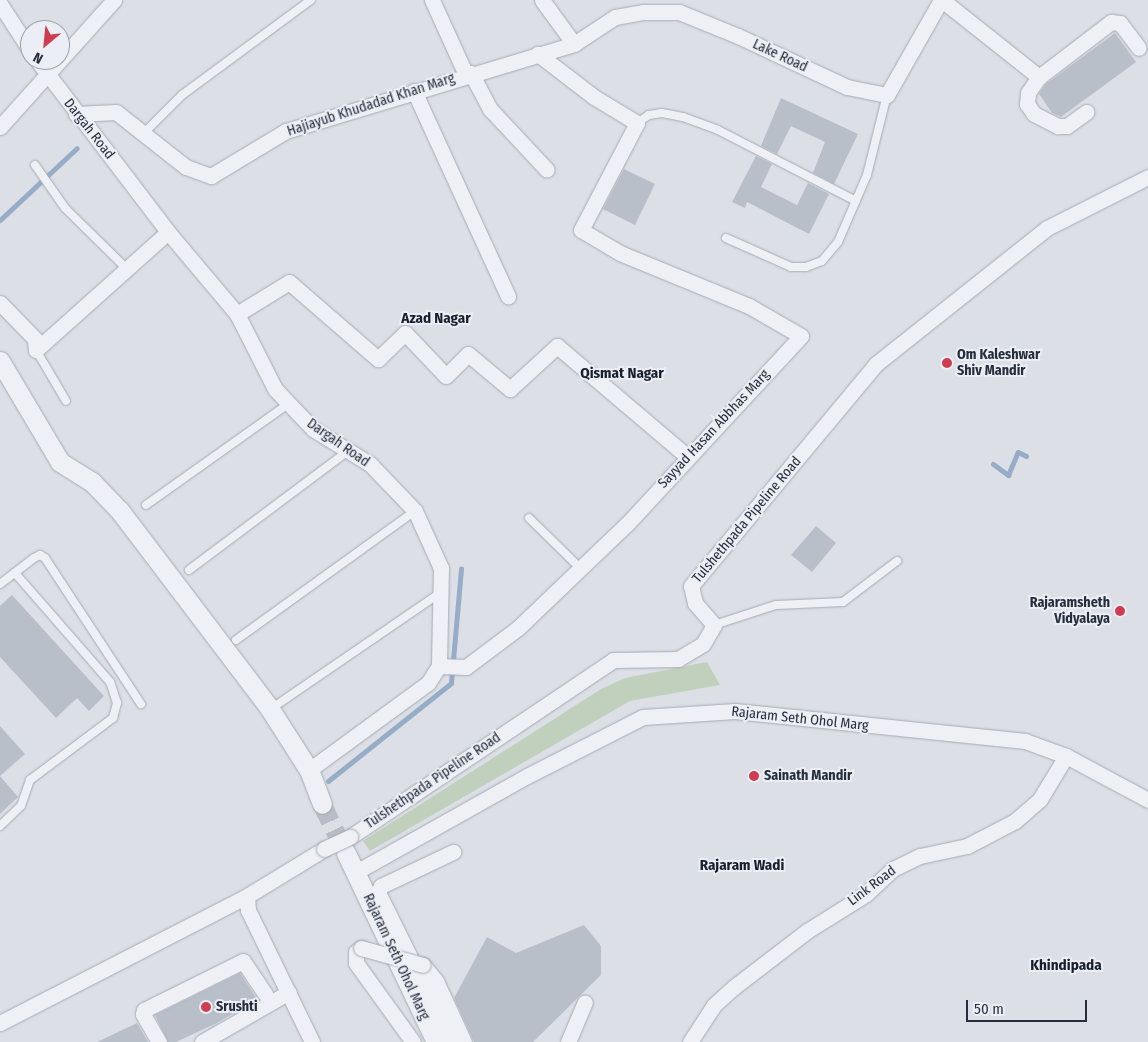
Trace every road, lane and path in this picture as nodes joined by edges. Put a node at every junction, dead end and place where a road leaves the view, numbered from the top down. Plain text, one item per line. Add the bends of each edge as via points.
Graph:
1 (114, 0) edge
2 (312, 0) edge
3 (432, 0) edge
4 (542, 0) edge
5 (942, 0) edge
6 (0, 4) edge
7 (646, 6) edge
8 (683, 6) edge
9 (20, 35) edge
10 (574, 44) junction
11 (1139, 48) dead end
12 (538, 54) junction
13 (44, 70) edge
14 (469, 74) junction
15 (48, 76) junction
16 (1039, 77) junction
17 (414, 91) junction
18 (887, 94) junction
19 (1086, 112) dead end
20 (76, 114) junction
21 (637, 123) junction
22 (0, 126) edge
23 (144, 133) junction
24 (35, 165) dead end
25 (547, 170) dead end
26 (1148, 177) edge
27 (856, 201) junction
28 (168, 232) junction
29 (726, 238) dead end
30 (126, 268) junction
31 (508, 296) dead end
32 (0, 303) edge
33 (237, 314) junction
34 (36, 350) junction
35 (0, 361) edge
36 (66, 401) dead end
37 (288, 404) junction
38 (348, 451) junction
39 (688, 457) junction
40 (146, 505) dead end
41 (415, 511) junction
42 (529, 518) dead end
43 (897, 561) dead end
44 (581, 569) junction
45 (189, 570) dead end
46 (15, 573) junction
47 (0, 584) edge
48 (440, 593) junction
49 (714, 625) junction
50 (236, 640) dead end
51 (442, 666) junction
52 (141, 704) dead end
53 (278, 704) dead end
54 (1066, 756) junction
55 (309, 770) junction
56 (1148, 800) edge
57 (322, 804) tunnel mouth
58 (0, 826) edge
59 (348, 845) junction
60 (453, 852) dead end
61 (381, 857) junction
62 (356, 872) junction
63 (393, 880) junction
64 (247, 896) junction
65 (288, 992) junction
66 (265, 994) dead end
67 (585, 1002) dead end
68 (0, 1024) edge
69 (159, 1042) edge
70 (202, 1042) edge
71 (312, 1042) edge
72 (413, 1042) edge
73 (436, 1042) edge
74 (452, 1042) edge
75 (464, 1042) edge
76 (568, 1042) edge
77 (690, 1042) edge

1 - 15 street
2 - 23 lane via 182,95
3 - 14 street
4 - 10 street
5 - 16 street
5 - 18 street
6 - 9 street
7 - 8 street, Lake Road
7 - 10 street, Lake Road via 615,17
8 - 18 street, Lake Road via 738,36 847,87
10 - 12 street, Hajiayub Khudadad Khan Marg
11 - 16 street via 1120,23 1111,22
12 - 14 street, Hajiayub Khudadad Khan Marg
12 - 21 street via 594,97
13 - 15 street, Dargah Road
14 - 17 street, Hajiayub Khudadad Khan Marg
14 - 25 street via 490,109
15 - 20 street, Dargah Road
15 - 22 street
16 - 19 street via 1028,93 1027,104 1034,114 1058,126 1067,126
17 - 23 street, Hajiayub Khudadad Khan Marg via 286,131 211,176 186,167
17 - 31 street
18 - 27 lane via 868,175
20 - 23 street, Hajiayub Khudadad Khan Marg via 116,112
20 - 28 street, Dargah Road
21 - 27 lane via 649,115 662,113 683,117 718,130
21 - 39 street, Sayyad Hasan Abbhas Marg via 580,230 620,253 749,306 801,336
24 - 30 lane via 65,208
26 - 49 street, Tulshethpada Pipeline Road via 1047,228 876,364 691,586 695,603
27 - 29 lane via 838,242 822,261 806,267 776,262
28 - 30 street
28 - 33 street, Dargah Road
30 - 34 street
32 - 34 street via 35,339
33 - 37 street, Dargah Road via 258,361
33 - 39 street via 288,282 378,359 405,333 446,376 468,354 510,389 557,346
34 - 36 lane
35 - 55 street via 60,462 92,482 120,511 268,706
37 - 38 street, Dargah Road via 313,429
37 - 40 lane
38 - 41 street, Dargah Road via 370,464
38 - 45 lane
39 - 44 street, Sayyad Hasan Abbhas Marg via 628,524
41 - 48 street, Dargah Road via 441,568
41 - 50 lane
42 - 44 lane
43 - 49 lane via 843,602 776,605
44 - 51 street, Sayyad Hasan Abbhas Marg via 518,628 466,667
46 - 47 lane
46 - 52 lane via 40,555 45,558
46 - 58 lane via 110,682 117,704 113,718 30,780 21,806
48 - 51 street, Dargah Road
48 - 53 lane
49 - 59 street, Tulshethpada Pipeline Road via 703,644 678,659 613,660
51 - 55 street via 428,683
54 - 56 street, Rajaram Seth Ohol Marg
54 - 61 street, Rajaram Seth Ohol Marg via 1025,741 978,734 870,727 734,711 643,716
54 - 77 street, Link Road via 1040,799 1014,821 967,846 920,856 894,869 866,894 807,931 734,988 714,1005
55 - 57 street
59 - 62 street, Rajaram Seth Ohol Marg
59 - 64 street, Tulshethpada Pipeline Road, bridge via 324,849
60 - 63 street
61 - 62 street, Rajaram Seth Ohol Marg
61 - 63 street
62 - 73 street, Rajaram Seth Ohol Marg
63 - 74 street via 381,886 378,892
64 - 65 street via 248,910
64 - 68 street, Tulshethpada Pipeline Road
65 - 70 street
65 - 71 street
66 - 69 street via 243,961 144,1010 143,1014
67 - 76 street
72 - 75 street, Rajaram Seth Ohol Marg, bridge via 356,963 356,952 361,948 423,965 436,981

